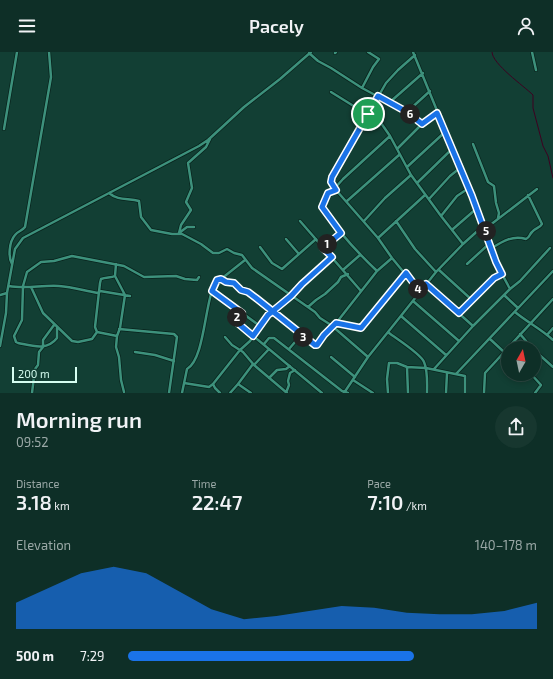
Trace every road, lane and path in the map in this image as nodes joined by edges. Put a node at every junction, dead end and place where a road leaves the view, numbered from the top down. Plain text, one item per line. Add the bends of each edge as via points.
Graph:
1 (16, 52) edge
2 (49, 52) edge
3 (368, 52) edge
4 (532, 52) edge
5 (310, 53) edge
6 (414, 54) edge
7 (536, 70) dead end
8 (423, 73) junction
9 (362, 88) junction
10 (430, 91) junction
11 (331, 92) dead end
12 (378, 96) junction
13 (390, 102) junction
14 (407, 112) junction
15 (437, 113) junction
16 (368, 114) junction
17 (422, 124) junction
18 (4, 129) dead end
19 (445, 132) junction
20 (390, 136) junction
21 (210, 138) junction
22 (473, 144) dead end
23 (398, 149) junction
24 (452, 149) junction
25 (400, 155) junction
26 (407, 167) junction
27 (460, 168) junction
28 (411, 175) junction
29 (417, 183) junction
30 (469, 188) junction
31 (336, 189) junction
32 (537, 189) dead end
33 (109, 193) junction
34 (425, 194) junction
35 (528, 195) junction
36 (429, 199) junction
37 (347, 201) junction
38 (476, 209) junction
39 (441, 216) junction
40 (498, 218) junction
41 (300, 221) dead end
42 (364, 221) junction
43 (396, 221) junction
44 (194, 227) dead end
45 (484, 228) junction
46 (453, 229) junction
47 (178, 233) junction
48 (341, 233) junction
49 (316, 238) junction
50 (378, 238) junction
51 (286, 239) dead end
52 (490, 243) junction
53 (463, 244) junction
54 (260, 247) dead end
55 (323, 248) junction
56 (492, 248) junction
57 (550, 248) dead end
58 (298, 253) junction
59 (360, 255) junction
60 (332, 257) junction
61 (392, 258) junction
62 (245, 260) junction
63 (12, 264) junction
64 (116, 264) junction
65 (467, 264) dead end
66 (344, 269) junction
67 (437, 271) junction
68 (553, 271) edge
69 (377, 272) junction
70 (406, 273) junction
71 (348, 274) junction
72 (502, 274) junction
73 (115, 276) junction
74 (199, 277) dead end
75 (221, 279) junction
76 (426, 284) junction
77 (9, 286) junction
78 (23, 286) junction
79 (31, 287) junction
80 (510, 289) junction
81 (212, 291) junction
82 (361, 291) junction
83 (420, 292) junction
84 (98, 293) junction
85 (6, 294) junction
86 (0, 295) edge
87 (125, 295) junction
88 (504, 295) junction
89 (130, 296) dead end
90 (291, 296) junction
91 (553, 299) edge
92 (472, 300) junction
93 (413, 301) junction
94 (308, 308) junction
95 (518, 308) junction
96 (273, 311) junction
97 (515, 312) junction
98 (242, 313) junction
99 (459, 313) junction
100 (401, 316) junction
101 (336, 323) junction
102 (530, 324) junction
103 (54, 325) junction
104 (260, 326) junction
105 (474, 326) junction
106 (334, 327) junction
107 (57, 328) junction
108 (553, 328) edge
109 (119, 329) junction
110 (97, 332) junction
111 (389, 332) junction
112 (520, 334) junction
113 (301, 335) junction
114 (547, 335) junction
115 (117, 336) junction
116 (253, 336) junction
117 (225, 337) dead end
118 (490, 338) junction
119 (553, 340) edge
120 (459, 341) junction
121 (514, 341) edge
122 (526, 341) edge
123 (264, 344) junction
124 (0, 346) edge
125 (43, 347) junction
126 (269, 349) junction
127 (501, 349) edge
128 (240, 350) junction
129 (289, 350) junction
130 (135, 352) dead end
131 (446, 355) junction
132 (501, 355) edge
133 (541, 356) edge
134 (331, 357) dead end
135 (368, 357) junction
136 (174, 361) junction
137 (254, 364) junction
138 (290, 366) junction
139 (407, 367) junction
140 (553, 367) edge
141 (426, 368) junction
142 (434, 369) junction
143 (295, 370) junction
144 (446, 373) junction
145 (456, 374) junction
146 (355, 377) junction
147 (269, 378) junction
148 (353, 380) junction
149 (537, 381) edge
150 (184, 383) junction
151 (213, 384) junction
152 (238, 384) junction
153 (32, 393) edge
154 (124, 393) edge
155 (169, 393) edge
156 (182, 393) edge
157 (220, 393) edge
158 (230, 393) edge
159 (251, 393) edge
160 (286, 393) edge
161 (322, 393) edge
162 (345, 393) edge
163 (373, 393) edge
164 (388, 393) edge
165 (408, 393) edge
166 (427, 393) edge
167 (446, 393) edge
168 (464, 393) edge
169 (484, 393) edge
170 (536, 393) edge

1 - 18 street
2 - 63 street via 51,77 25,227 14,236 11,244 9,259
3 - 9 street via 379,59
4 - 7 street
5 - 9 street via 318,61
5 - 21 street
6 - 8 street
6 - 12 street via 386,83
8 - 10 street
8 - 13 street
9 - 12 street
10 - 14 street
10 - 15 street
11 - 16 street
12 - 13 street
12 - 16 street
13 - 14 street
14 - 17 street
15 - 17 street
15 - 19 street
16 - 20 street via 381,124
16 - 31 street via 332,177 331,182
17 - 23 street
19 - 24 street
19 - 26 street
20 - 23 street
20 - 31 street via 343,179
21 - 33 street via 187,153
21 - 47 street via 206,147 188,163 192,188 186,202 191,210
22 - 40 street via 488,182 494,186 500,213
23 - 25 street
24 - 27 street
24 - 29 street
25 - 26 street
25 - 37 street
26 - 28 street
27 - 30 street
27 - 36 street
28 - 29 street
28 - 42 street
29 - 34 street
30 - 38 street
30 - 39 street via 457,196
31 - 37 street
31 - 48 street via 326,195 322,209
32 - 35 street
33 - 47 street via 119,199 139,201 142,217 151,230
33 - 63 street via 23,238 15,249
34 - 36 street
34 - 43 street
35 - 40 street
35 - 56 street via 541,226 532,231 526,239 507,239
36 - 39 street
37 - 42 street
38 - 45 street
38 - 46 street
39 - 46 street
40 - 45 street
41 - 49 street
42 - 50 street
43 - 50 street
43 - 67 street via 415,249
44 - 47 street via 187,227
45 - 52 street
45 - 53 street
46 - 53 street
47 - 62 street via 212,252 218,253 227,249 242,255
48 - 55 street
48 - 59 street
49 - 55 street
49 - 58 street
50 - 61 street
51 - 58 street
52 - 56 street
52 - 65 street
53 - 67 street
54 - 58 street via 272,263 282,269
55 - 60 street
56 - 72 street
57 - 80 street
59 - 66 street
59 - 69 street
60 - 66 street
60 - 90 street
61 - 69 street
61 - 70 street
62 - 75 street
62 - 90 street
63 - 77 street
64 - 73 street
64 - 74 street via 144,278 176,276 197,280
64 - 78 street via 72,256 41,262 27,272
66 - 71 street
67 - 76 street
67 - 92 street
68 - 95 street
69 - 82 street
70 - 83 street
70 - 101 street via 361,328
71 - 82 street
71 - 94 street via 341,277
72 - 80 street
72 - 92 street via 494,278
73 - 84 street via 101,279
73 - 87 street
75 - 81 street via 215,282
75 - 96 street via 235,284
76 - 83 street
76 - 99 street
77 - 78 street
77 - 85 street
78 - 79 street
78 - 125 street via 23,315 14,339 16,342
79 - 84 street via 59,286
79 - 103 street via 43,313
80 - 88 street
81 - 98 street
81 - 150 street via 198,353 195,362 187,369
82 - 101 street
83 - 93 street
84 - 87 street via 100,291
84 - 110 street via 95,327
85 - 86 street
85 - 124 street via 6,313
87 - 89 street
87 - 109 street
88 - 95 street
88 - 105 street
90 - 94 street
90 - 96 street
91 - 102 street
92 - 99 street
93 - 100 street
93 - 120 street
94 - 106 street
95 - 97 street
96 - 104 street
96 - 113 street
97 - 102 street
97 - 118 street
98 - 104 street
98 - 116 street via 234,320
99 - 105 street
100 - 111 street
100 - 131 street
101 - 106 street
102 - 112 street
102 - 114 street
103 - 107 street
103 - 125 street via 43,340
104 - 116 street
105 - 120 street
106 - 113 street via 315,345
106 - 135 street
107 - 110 street via 76,342 92,339
107 - 125 street via 56,340
108 - 114 street
109 - 115 street
109 - 136 street via 174,334 177,337
110 - 115 street
111 - 135 street
111 - 141 street via 418,354
112 - 121 street
112 - 122 street
113 - 129 street
114 - 119 street
115 - 154 street via 116,347
116 - 123 street
116 - 128 street
117 - 128 street
118 - 127 street
118 - 145 street
120 - 131 street
123 - 126 street
123 - 129 street via 271,337
125 - 153 street via 39,352 38,366 34,368
126 - 137 street
126 - 138 street
128 - 137 street
128 - 151 street
129 - 162 street
130 - 136 street
131 - 142 street
132 - 169 street via 485,373
133 - 140 street
134 - 146 street
135 - 146 street
136 - 155 street
137 - 147 street
137 - 152 street
138 - 143 street
138 - 147 street via 277,370
139 - 141 street
139 - 164 street via 389,363
139 - 165 street
141 - 142 street
141 - 166 street
142 - 144 street
143 - 160 street via 290,373
143 - 161 street
144 - 145 street
144 - 167 street
145 - 168 street via 464,376
146 - 148 street
147 - 160 street
148 - 162 street
148 - 163 street
149 - 170 street via 541,386
150 - 151 street via 209,387
150 - 156 street
151 - 157 street
152 - 158 street
152 - 159 street

